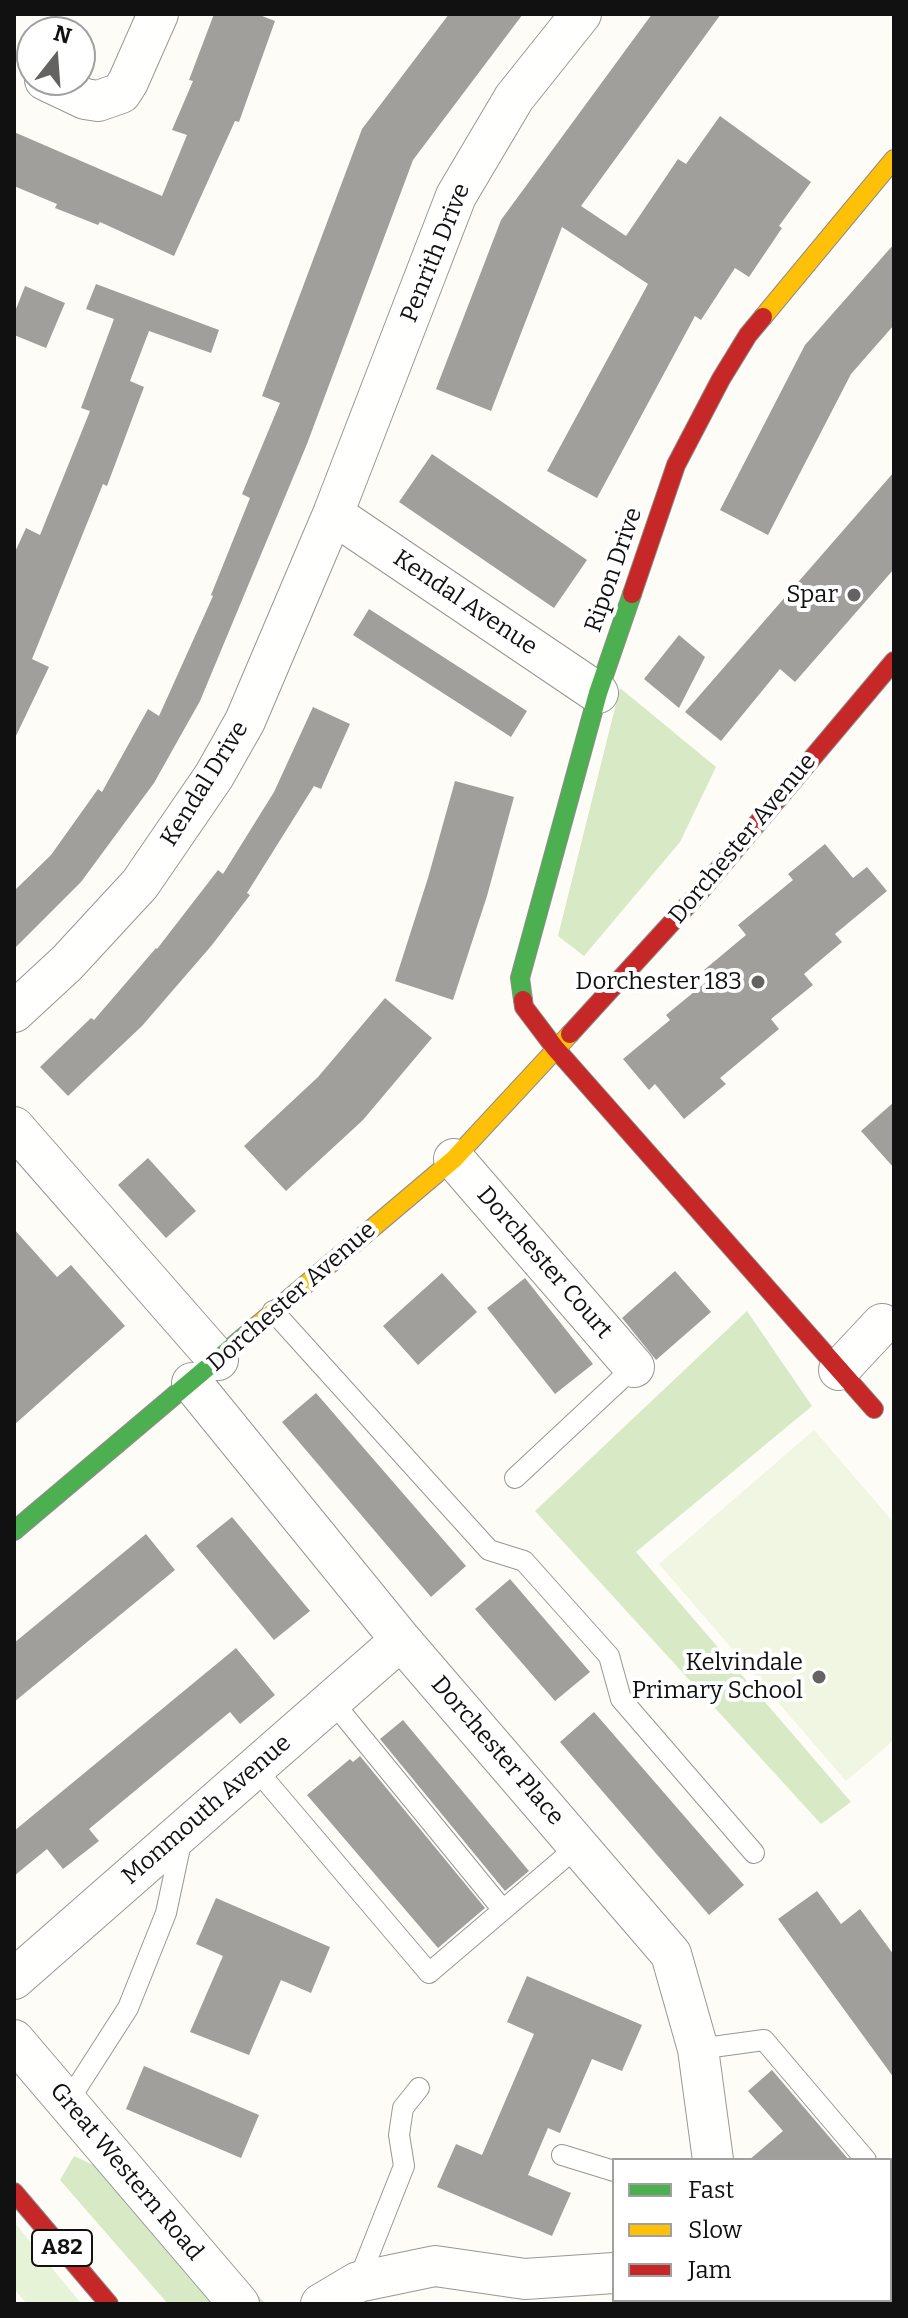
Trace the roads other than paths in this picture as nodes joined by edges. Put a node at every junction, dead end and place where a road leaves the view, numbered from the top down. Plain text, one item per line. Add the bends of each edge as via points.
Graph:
1 (158, 14) edge
2 (581, 14) edge
3 (79, 96) edge
4 (894, 159) edge
5 (333, 514) junction
6 (894, 661) edge
7 (598, 693) junction
8 (14, 1012) edge
9 (555, 1048) junction
10 (14, 1127) edge
11 (454, 1159) junction
12 (273, 1311) junction
13 (882, 1324) dead end
14 (634, 1367) joint
15 (839, 1370) junction
16 (205, 1371) junction
17 (874, 1409) dead end
18 (515, 1478) dead end
19 (14, 1531) edge
20 (401, 1640) junction
21 (332, 1701) junction
22 (255, 1768) junction
23 (184, 1830) junction
24 (578, 1846) junction
25 (754, 1853) dead end
26 (503, 1910) junction
27 (14, 1979) edge
28 (14, 2040) edge
29 (698, 2049) junction
30 (419, 2088) dead end
31 (67, 2103) junction
32 (562, 2155) dead end
33 (713, 2158) edge
34 (864, 2158) edge
35 (612, 2170) edge
36 (14, 2192) edge
37 (612, 2273) edge
38 (358, 2282) junction
39 (109, 2304) edge
40 (239, 2304) edge
41 (321, 2304) edge

1 - 3 street via 121,93 98,101
2 - 5 street, Penrith Drive via 514,98 456,196
4 - 7 street, Ripon Drive via 748,335 721,379 676,465
5 - 7 street, Kendal Avenue
5 - 8 street, Kendal Drive via 245,721 206,789 140,884
6 - 9 street, Dorchester Avenue via 706,884
7 - 9 street, Ripon Drive via 520,978 524,1007
9 - 11 street, Dorchester Avenue
9 - 15 street
10 - 16 street
11 - 12 street, Dorchester Avenue
11 - 14 street, Dorchester Court
12 - 16 street, Dorchester Avenue
12 - 25 lane via 489,1550 524,1561 609,1656 621,1699
13 - 15 street
14 - 18 lane
15 - 17 street
16 - 19 street, Dorchester Avenue
16 - 20 street, Dorchester Place
20 - 21 street, Monmouth Avenue
20 - 24 street, Dorchester Place
21 - 22 street, Monmouth Avenue
21 - 26 lane
22 - 23 street, Monmouth Avenue
22 - 26 lane via 429,1973
23 - 27 street, Monmouth Avenue
23 - 31 lane via 166,1913 128,2008
24 - 26 lane
24 - 29 street, Dorchester Place via 671,1954
28 - 31 street, Great Western Road
29 - 33 street, Dorchester Place
29 - 34 lane via 764,2040
30 - 38 lane via 403,2108 399,2135 404,2166
31 - 40 street, Great Western Road
32 - 35 lane
36 - 39 street, A82
37 - 38 street via 525,2279 435,2266
38 - 41 street

